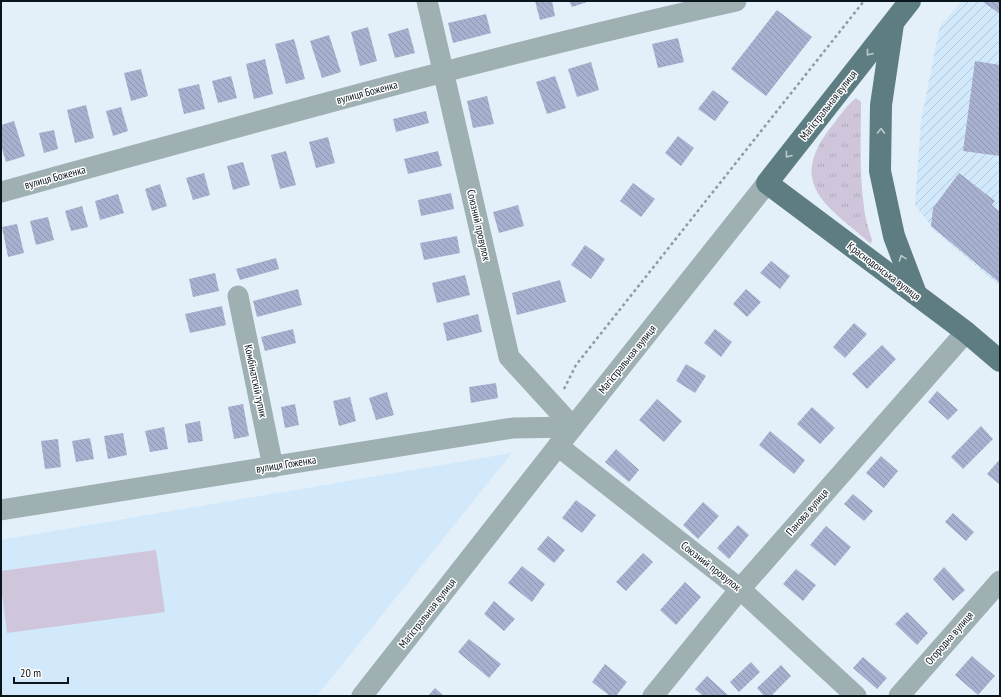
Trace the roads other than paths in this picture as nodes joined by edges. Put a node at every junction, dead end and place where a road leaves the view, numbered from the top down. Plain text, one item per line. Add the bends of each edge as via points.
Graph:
1 (427, 1) edge
2 (736, 1) edge
3 (910, 1) edge
4 (893, 22) junction
5 (443, 71) junction
6 (767, 183) junction
7 (1, 192) edge
8 (916, 294) junction
9 (238, 296) dead end
10 (966, 332) junction
11 (1000, 361) edge
12 (573, 427) junction
13 (558, 446) junction
14 (273, 467) junction
15 (1, 510) edge
16 (1000, 581) edge
17 (740, 589) junction
18 (362, 696) edge
19 (653, 696) edge
20 (856, 696) edge
21 (899, 696) edge

1 - 5 street, Союзний провулок
2 - 5 street, вулиця Боженка
3 - 4 main road, Магістральная вулиця
4 -> 6 main road, Магістральная вулиця
8 -> 4 main road via 894,236 880,171 881,105
5 - 7 street, вулиця Боженка
5 - 12 street, Союзний провулок via 509,357
6 - 8 main road, Краснодонська вулиця
6 - 12 street, Магістральная вулиця
8 - 10 main road, Краснодонська вулиця
9 - 14 street, Комбінатскій тупик
10 - 11 main road, Краснодонська вулиця
10 - 17 street, Панова вулиця
12 - 13 street, Магістральная вулиця
12 - 14 street, вулиця Гоженка via 513,428
13 - 17 street, Союзний провулок
13 - 18 street, Магістральная вулиця
14 - 15 street, вулиця Гоженка
16 - 21 street, Огородна вулиця
17 - 19 street, Панова вулиця
17 - 20 street, Союзний провулок

